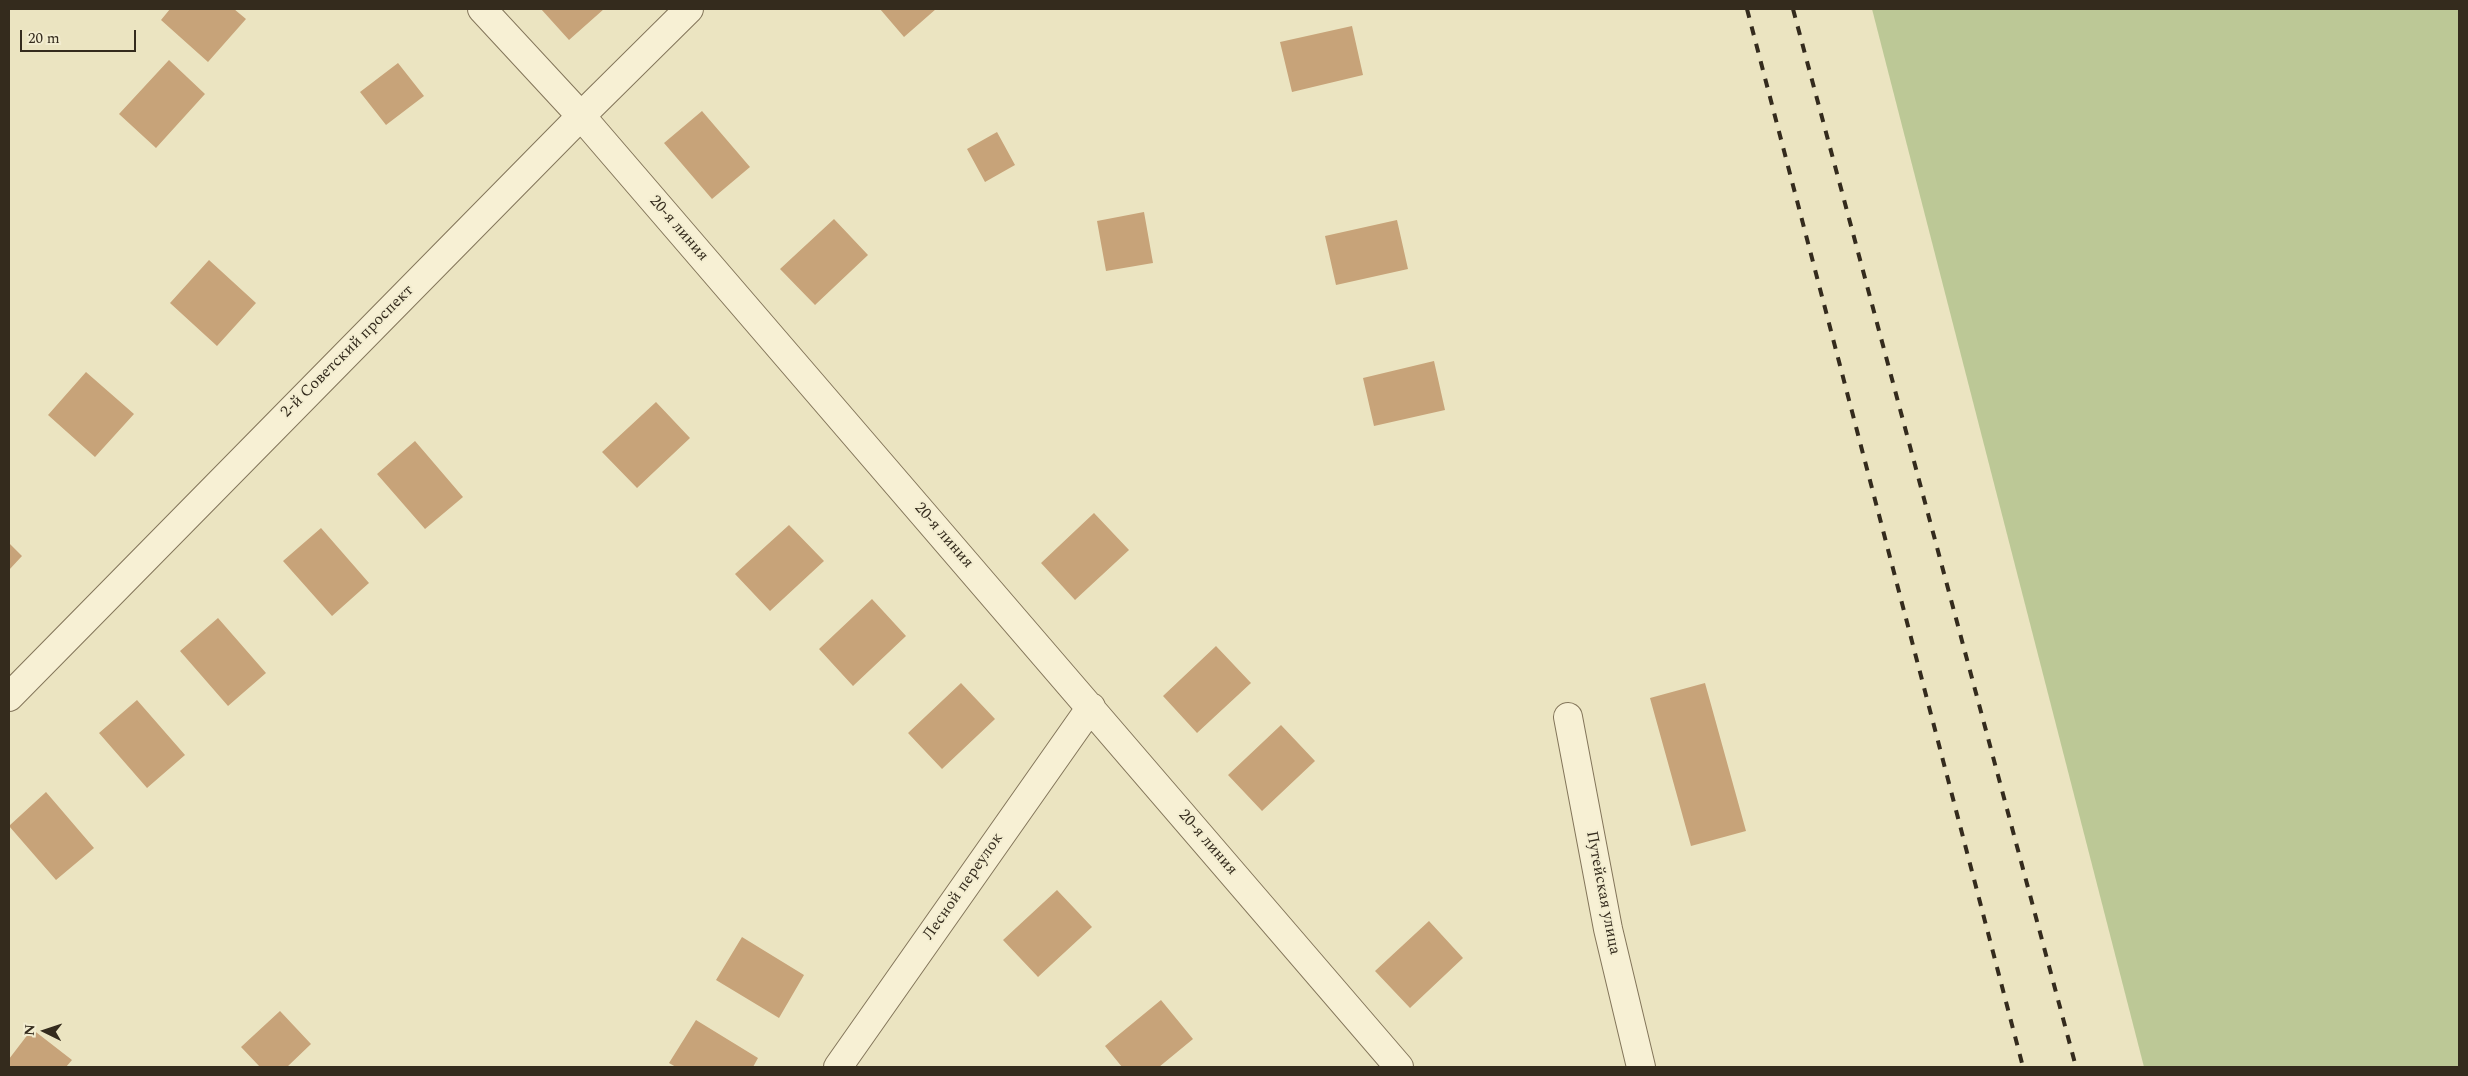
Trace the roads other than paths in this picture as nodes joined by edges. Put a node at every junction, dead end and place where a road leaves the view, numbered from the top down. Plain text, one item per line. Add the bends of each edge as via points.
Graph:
1 (482, 9) edge
2 (689, 9) edge
3 (581, 116) junction
4 (9, 697) edge
5 (1091, 707) junction
6 (1568, 717) dead end
7 (838, 1067) edge
8 (1398, 1067) edge
9 (1641, 1067) edge

1 - 3 street, 20-я линия
2 - 3 street, 2-й Советский проспект
3 - 4 street, 2-й Советский проспект
3 - 5 street, 20-я линия
5 - 7 street, Лесной переулок
5 - 8 street, 20-я линия
6 - 9 street, Путейская улица via 1608,929

